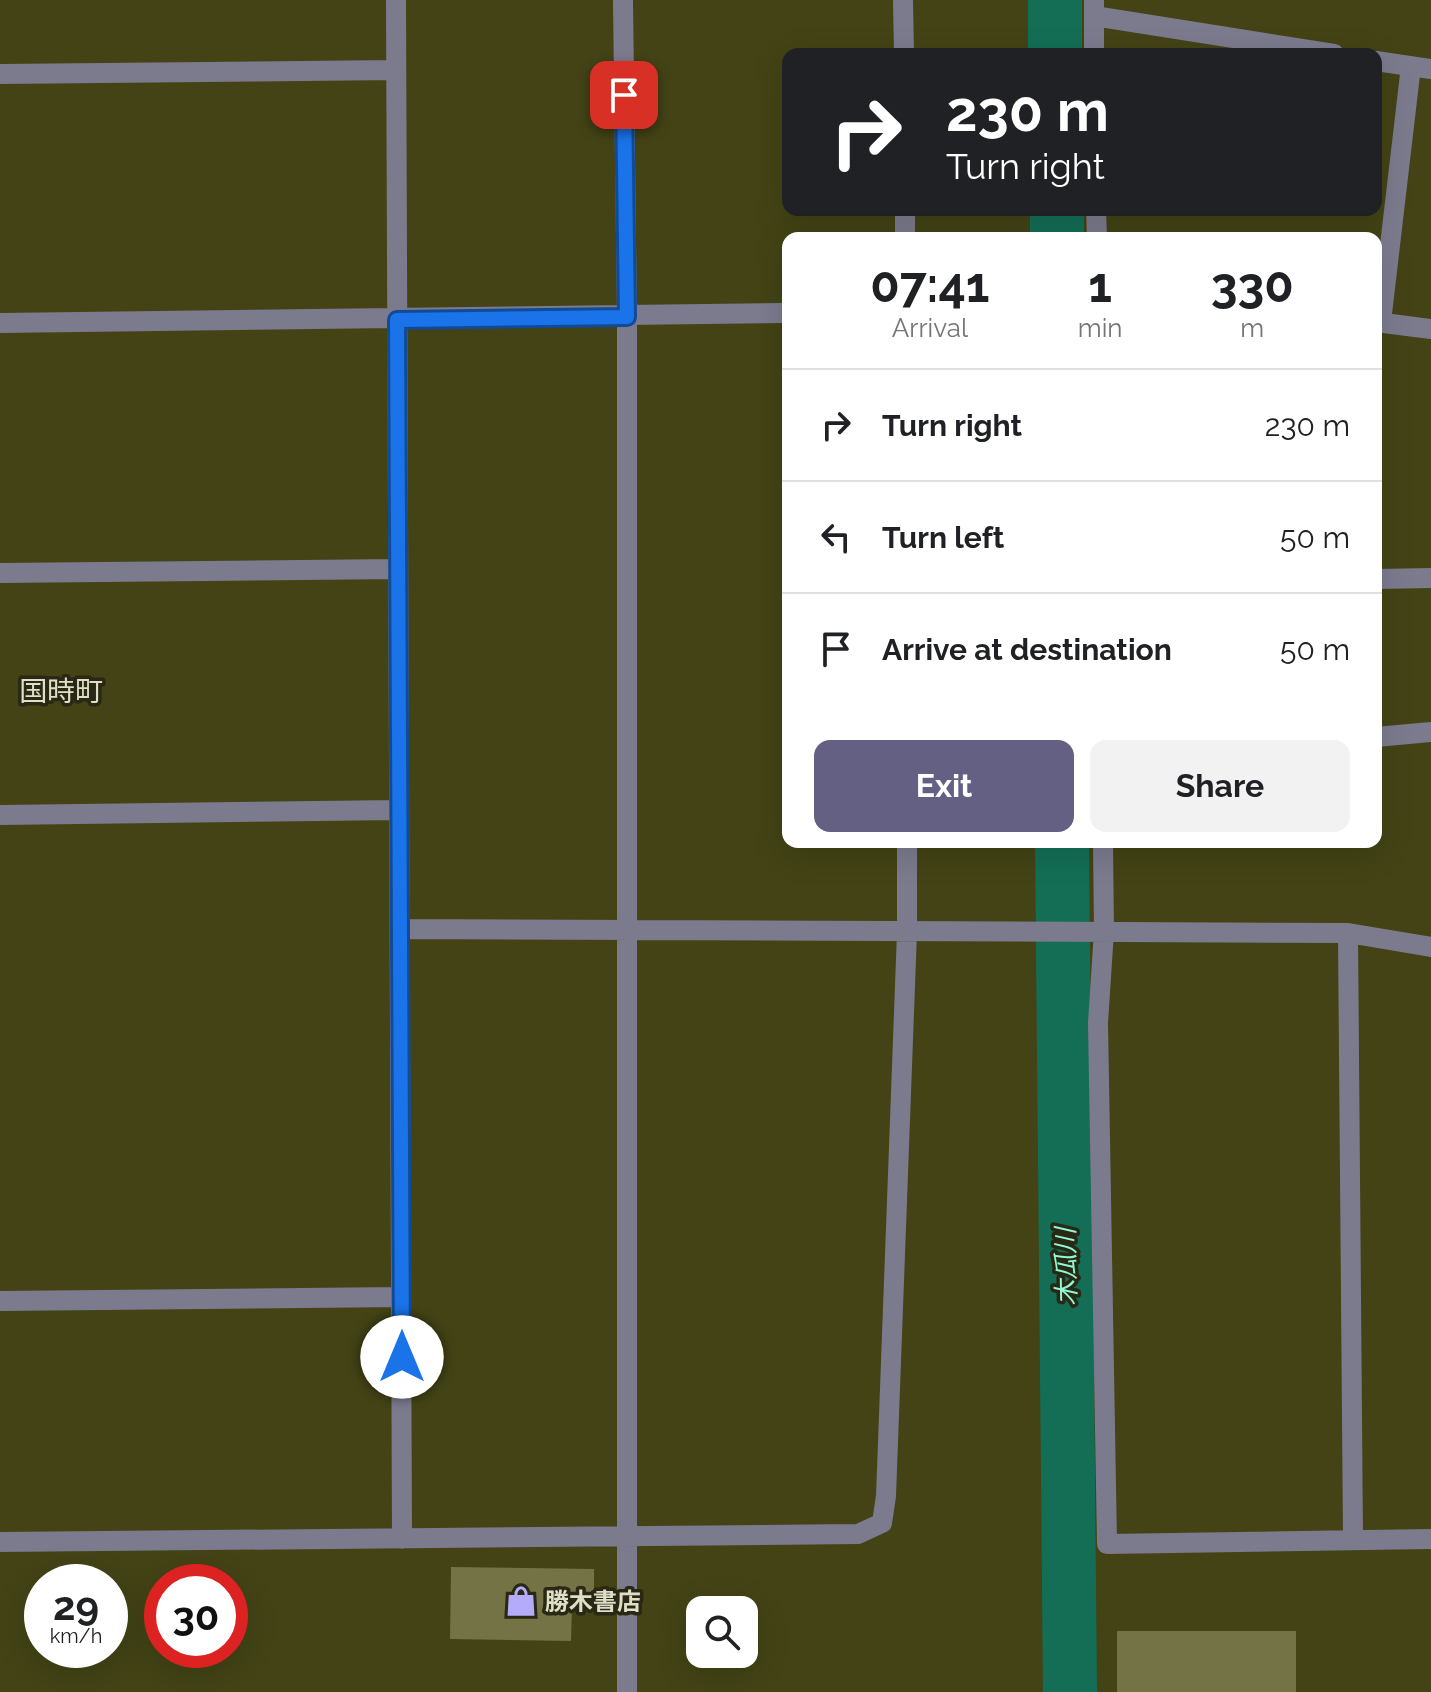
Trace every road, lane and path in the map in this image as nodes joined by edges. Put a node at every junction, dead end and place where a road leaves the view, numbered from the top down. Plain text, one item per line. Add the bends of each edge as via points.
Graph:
1 (396, 0) edge
2 (623, 0) edge
3 (903, 0) edge
4 (1094, 8) edge
5 (904, 48) edge
6 (1094, 48) edge
7 (1303, 48) edge
8 (1382, 62) edge
9 (1421, 68) edge
10 (396, 70) junction
11 (0, 74) edge
12 (1382, 304) edge
13 (782, 313) edge
14 (627, 317) junction
15 (397, 320) junction
16 (1382, 322) edge
17 (0, 323) edge
18 (1431, 329) edge
19 (398, 569) junction
20 (0, 573) edge
21 (1431, 578) edge
22 (1382, 579) edge
23 (1431, 732) edge
24 (1382, 736) edge
25 (399, 810) junction
26 (0, 815) edge
27 (907, 848) edge
28 (1102, 848) edge
29 (400, 929) junction
30 (627, 930) junction
31 (1094, 931) junction
32 (907, 932) junction
33 (1348, 933) junction
34 (1431, 947) edge
35 (401, 1297) junction
36 (0, 1301) edge
37 (624, 1537) junction
38 (402, 1539) junction
39 (1431, 1539) edge
40 (1353, 1540) junction
41 (0, 1542) edge
42 (627, 1692) edge

1 - 10 street
2 - 14 street
3 - 5 street
4 - 6 street
4 - 7 street
8 - 9 street
9 - 12 street
10 - 11 street
10 - 15 street
13 - 14 street
14 - 15 street
14 - 30 street
15 - 17 street
15 - 19 street
16 - 18 street
19 - 20 street
19 - 25 street
21 - 22 street
23 - 24 street
25 - 26 street
25 - 29 street
27 - 32 street
28 - 31 street
29 - 30 street
29 - 35 street
30 - 32 street
30 - 37 street
31 - 32 street
31 - 33 street
31 - 40 street via 1107,1544
32 - 37 street via 882,1523 858,1534
33 - 34 street
33 - 40 street
35 - 36 street
35 - 38 street
37 - 38 street
37 - 42 street
38 - 41 street
39 - 40 street

